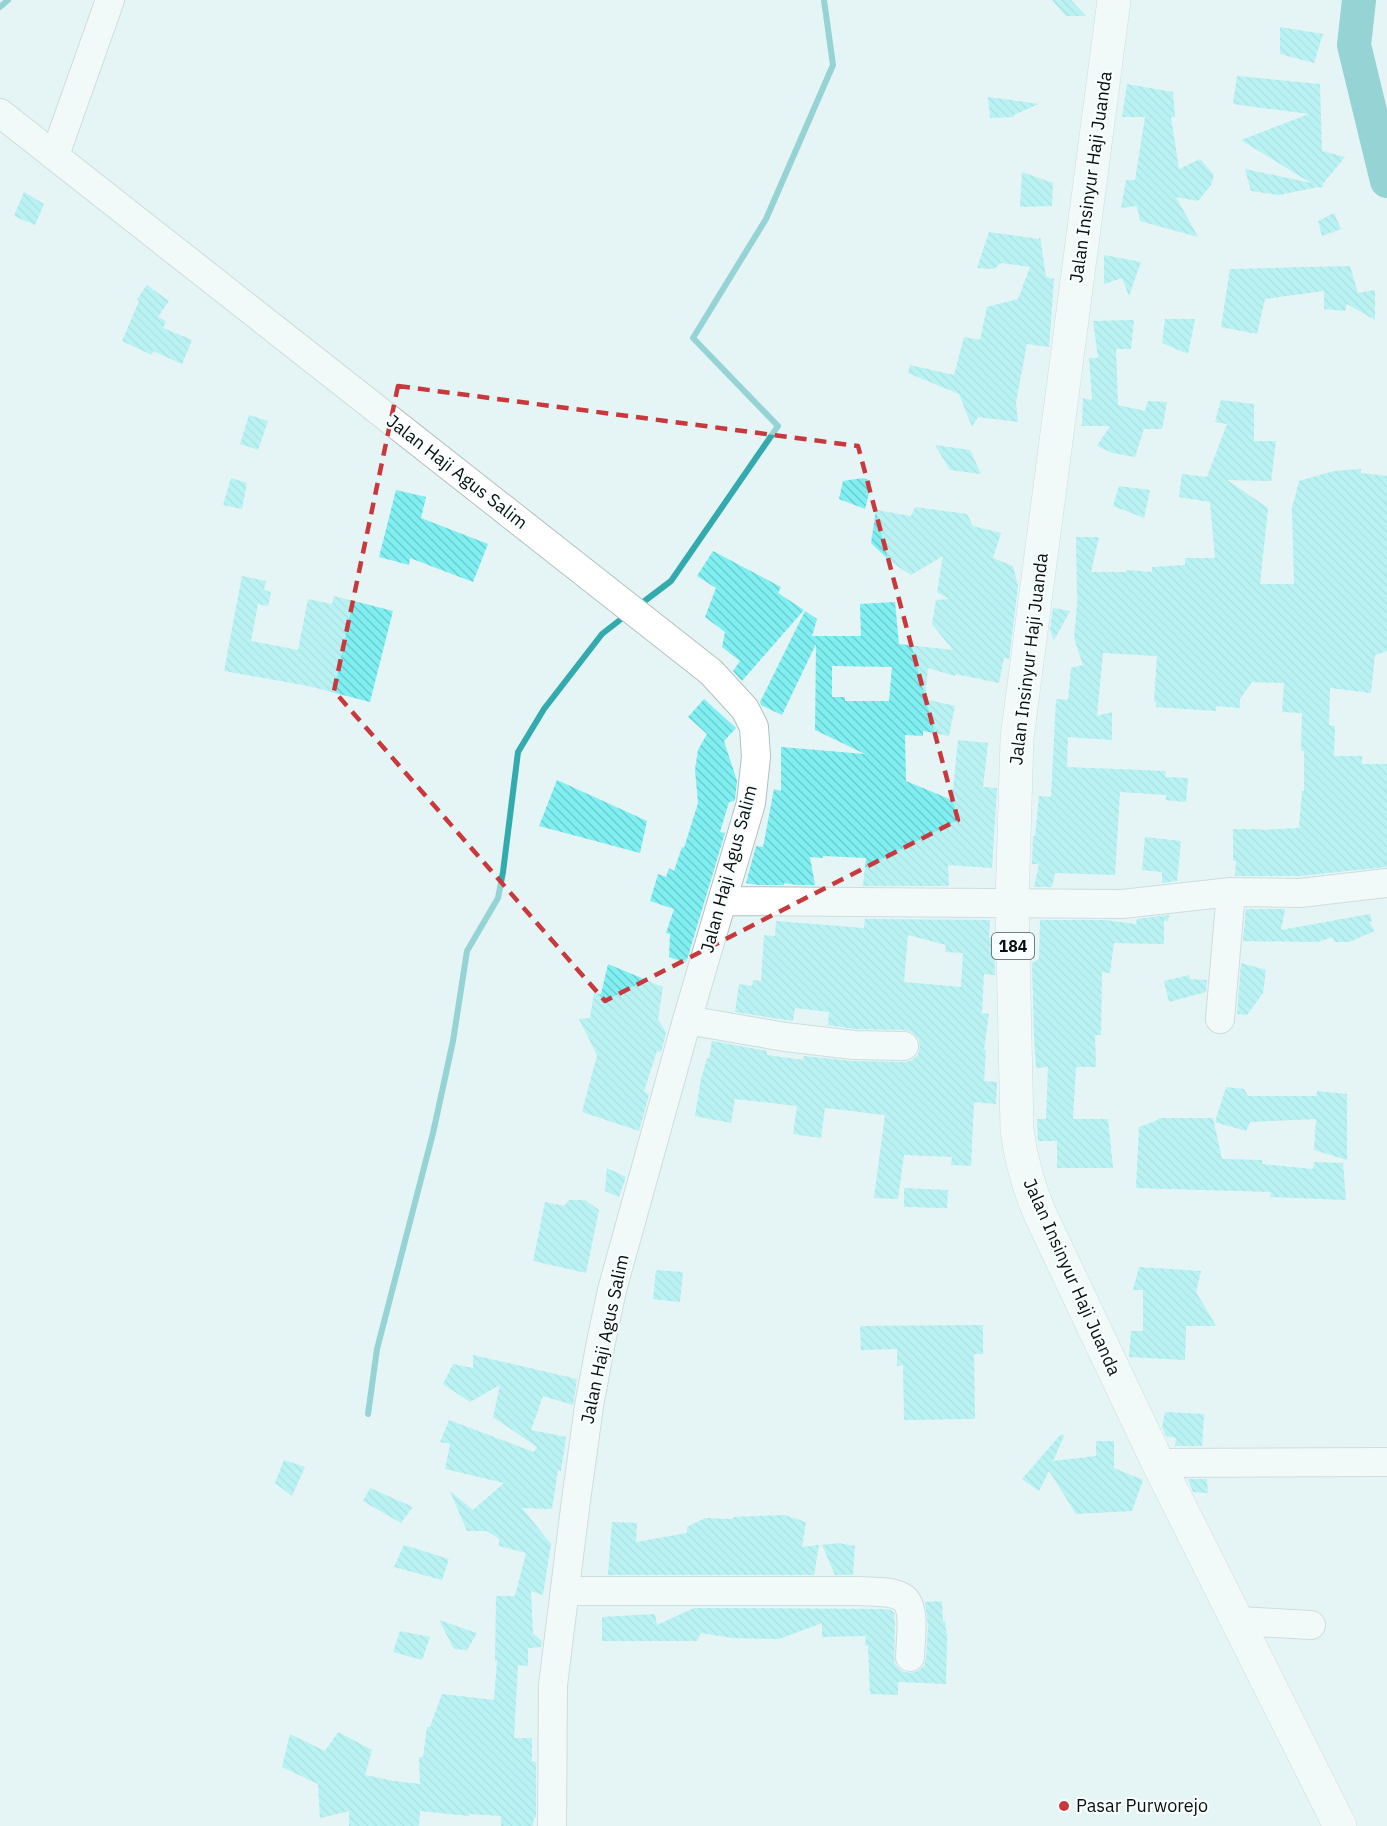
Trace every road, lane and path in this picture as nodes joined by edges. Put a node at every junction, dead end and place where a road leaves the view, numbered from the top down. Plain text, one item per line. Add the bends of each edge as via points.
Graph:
1 (110, 0) edge
2 (1114, 0) edge
3 (0, 113) edge
4 (55, 155) junction
5 (1387, 883) edge
6 (1231, 892) junction
7 (722, 901) junction
8 (1012, 903) junction
9 (1220, 1019) dead end
10 (687, 1020) junction
11 (904, 1046) dead end
12 (1158, 1462) junction
13 (1387, 1462) edge
14 (566, 1591) junction
15 (1237, 1622) junction
16 (1311, 1625) dead end
17 (910, 1657) dead end
18 (552, 1826) edge
19 (1340, 1826) edge

1 - 4 street
2 - 8 main road, Jalan Insinyur Haji Juanda / 184 via 1017,738
3 - 4 street, Jalan Haji Agus Salim
4 - 7 street, Jalan Haji Agus Salim via 727,688 754,726 756,757 751,803
5 - 6 street via 1300,893
6 - 8 street via 1122,904
6 - 9 street
7 - 8 street
7 - 10 street, Jalan Haji Agus Salim
8 - 12 main road, Jalan Insinyur Haji Juanda / 184 via 1017,1130 1023,1166 1040,1214
10 - 11 street via 785,1037
10 - 14 street, Jalan Haji Agus Salim via 612,1290 584,1441
12 - 13 street
12 - 15 main road, Jalan Insinyur Haji Juanda / 184
14 - 17 street via 858,1591 898,1595 911,1610
14 - 18 street, Jalan Haji Agus Salim via 553,1686
15 - 16 street
15 - 19 main road, Jalan Insinyur Haji Juanda / 184

